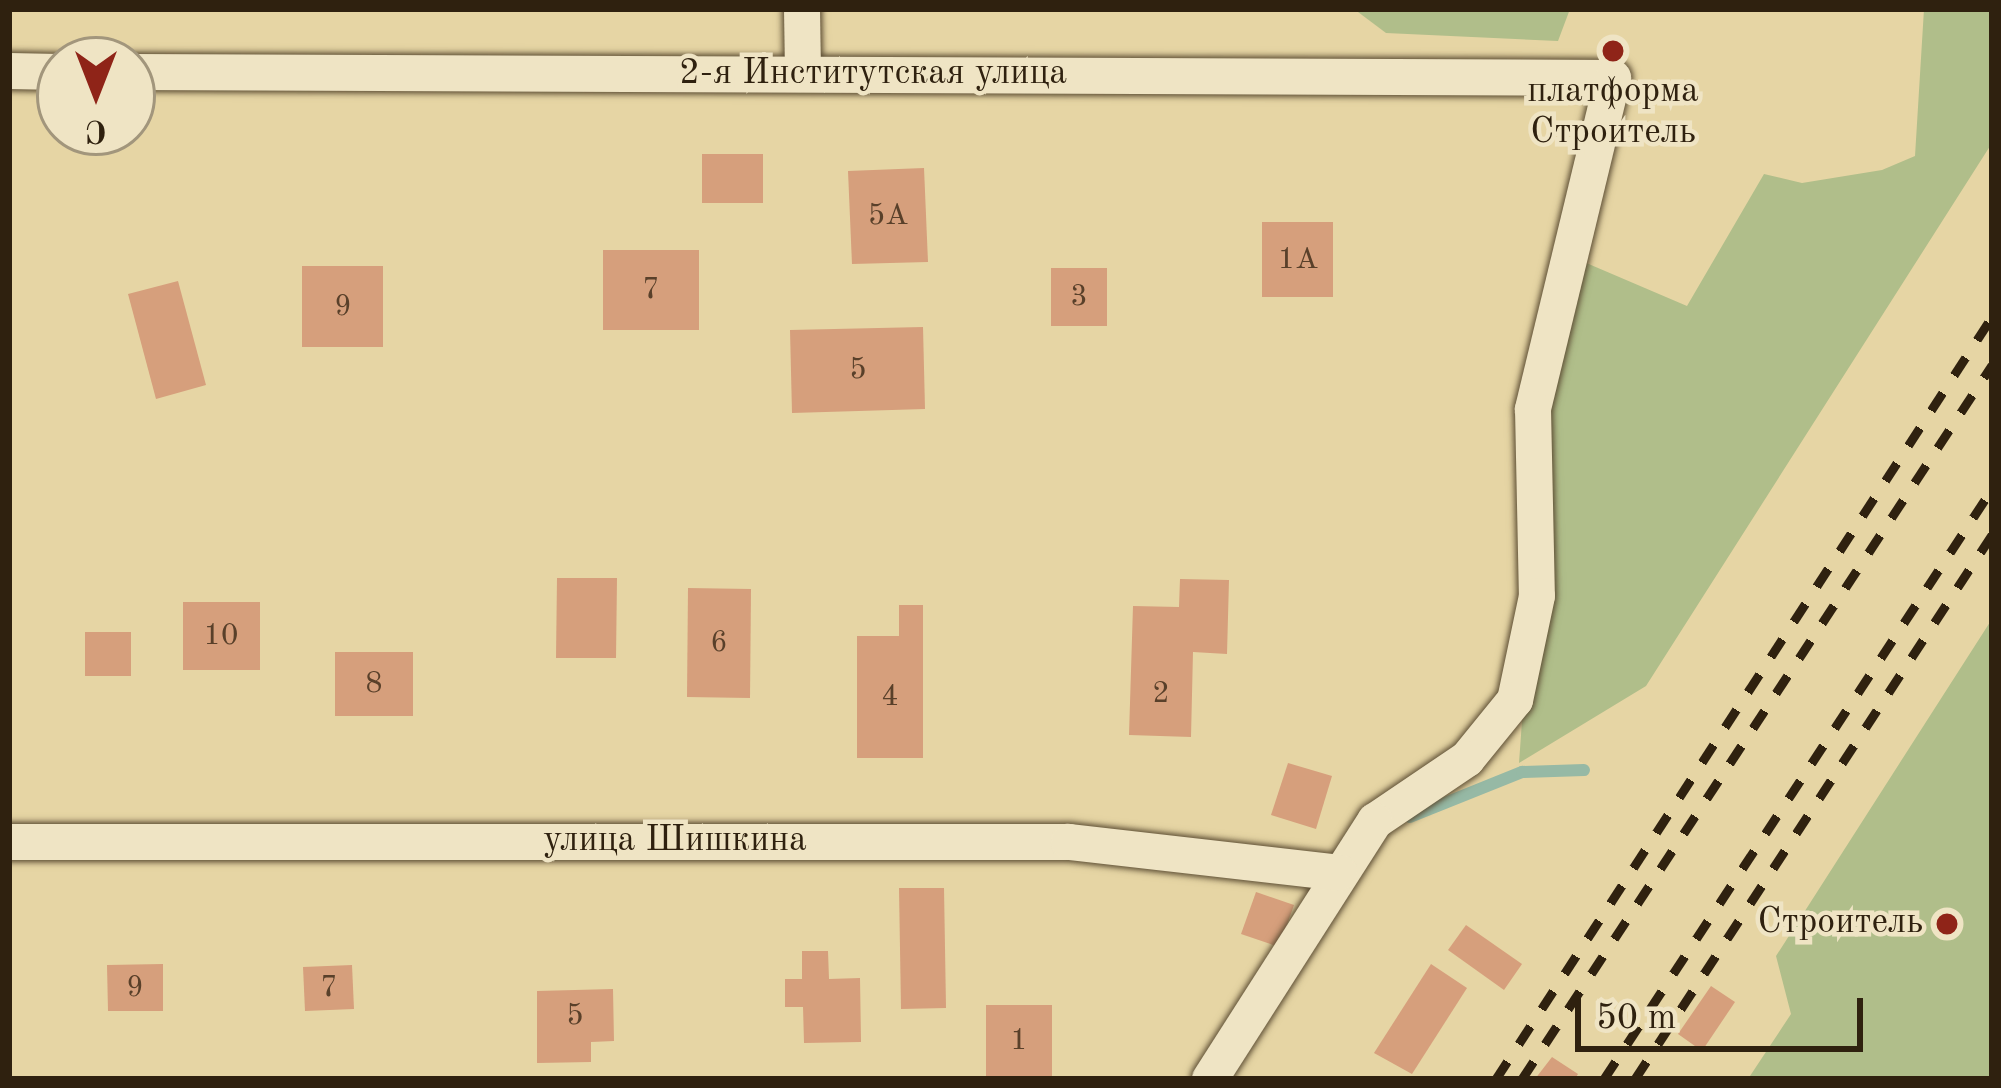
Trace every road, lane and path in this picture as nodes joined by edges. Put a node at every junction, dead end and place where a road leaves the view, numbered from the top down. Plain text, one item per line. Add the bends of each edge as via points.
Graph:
1 (802, 9) edge
2 (156, 72) edge
3 (803, 74) junction
4 (9, 842) edge
5 (1339, 873) junction
6 (1210, 1079) edge

1 - 3 street
2 - 3 street, 2-я Институтская улица
3 - 5 street, 2-я Институтская улица via 1613,78 1533,410 1537,596 1515,700 1467,759 1375,820
4 - 5 street, улица Шишкина via 1069,842
5 - 6 street

